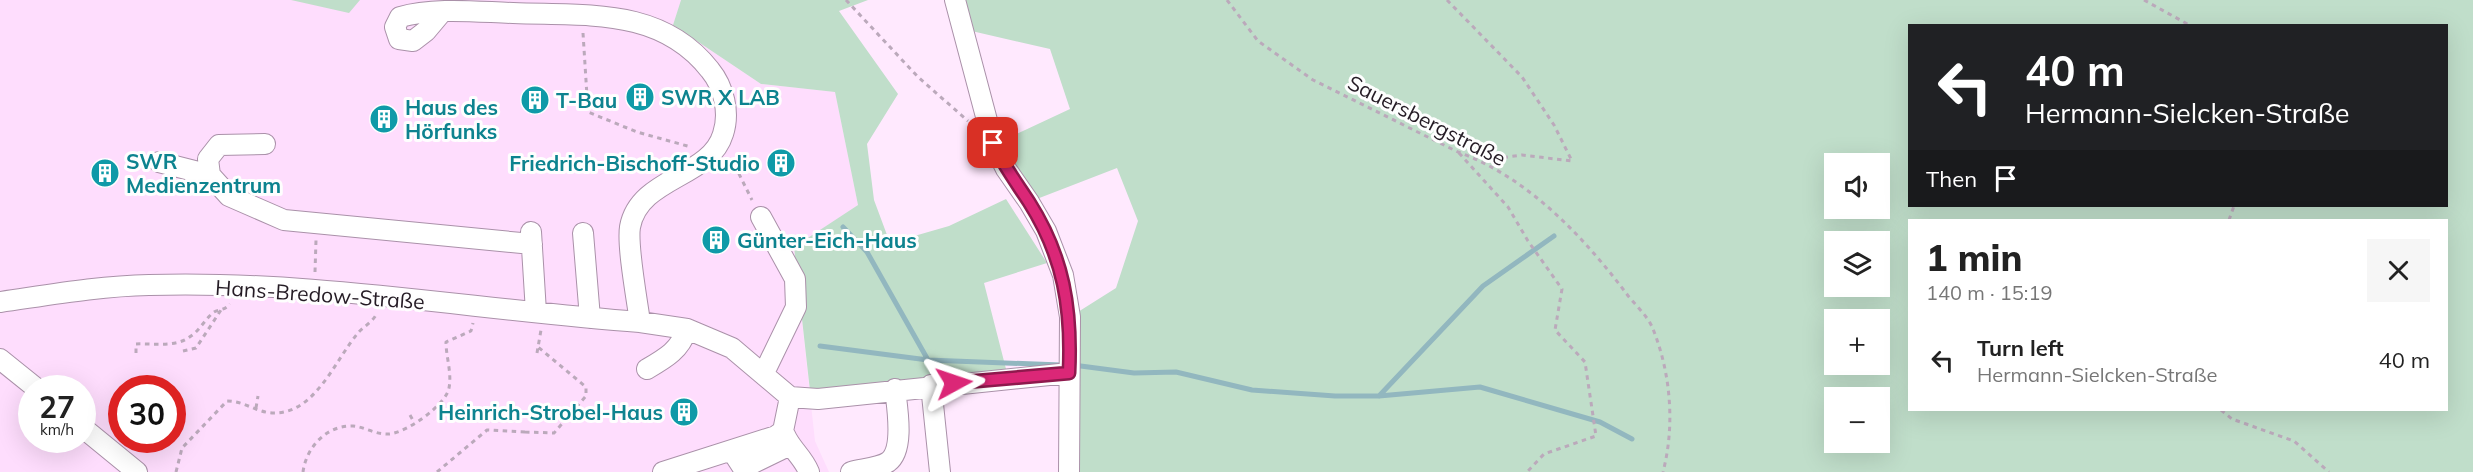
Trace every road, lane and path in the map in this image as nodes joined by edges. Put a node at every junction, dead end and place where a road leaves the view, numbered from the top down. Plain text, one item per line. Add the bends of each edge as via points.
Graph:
1 (846, 0) edge
2 (955, 0) edge
3 (1227, 0) edge
4 (1447, 0) edge
5 (2144, 0) edge
6 (442, 12) dead end
7 (583, 16) junction
8 (2187, 24) edge
9 (993, 143) junction
10 (265, 144) dead end
11 (1458, 152) junction
12 (717, 156) junction
13 (1483, 161) junction
14 (159, 162) dead end
15 (210, 175) junction
16 (756, 209) joint
17 (317, 223) junction
18 (583, 233) dead end
19 (244, 287) junction
20 (313, 292) junction
21 (381, 297) junction
22 (0, 302) edge
23 (476, 306) junction
24 (222, 309) junction
25 (540, 313) junction
26 (590, 318) junction
27 (640, 322) junction
28 (687, 329) junction
29 (538, 347) junction
30 (183, 351) dead end
31 (136, 353) dead end
32 (537, 353) dead end
33 (0, 359) edge
34 (1070, 367) junction
35 (647, 369) dead end
36 (764, 373) junction
37 (20, 375) edge
38 (932, 385) junction
39 (894, 389) junction
40 (258, 396) dead end
41 (790, 397) junction
42 (256, 408) junction
43 (2222, 411) edge
44 (410, 415) dead end
45 (414, 422) junction
46 (96, 438) edge
47 (786, 438) junction
48 (137, 472) edge
49 (176, 472) edge
50 (303, 472) edge
51 (437, 472) edge
52 (663, 472) edge
53 (809, 472) edge
54 (851, 472) edge
55 (940, 472) edge
56 (1069, 472) edge
57 (1527, 472) edge
58 (1663, 472) edge
59 (2329, 472) edge

1 - 9 path via 918,77
2 - 9 street
3 - 11 path, Sauersbergstraße via 1258,41 1313,80
4 - 13 path via 1522,77 1572,161 1522,155
5 - 8 path
6 - 7 street
7 - 12 path via 588,112
7 - 12 street via 645,24 672,34 695,50 717,79 727,110
9 - 34 street via 1046,231 1063,275 1071,317
10 - 15 street via 219,145 208,159
11 - 13 path, Sauersbergstraße
11 - 57 path via 1508,207 1562,289 1555,330 1585,362 1596,436 1544,454
12 - 16 path via 735,166
12 - 27 street via 644,197 634,212 629,229
13 - 58 path, Sauersbergstraße via 1556,214 1595,252 1653,328 1670,395 1670,448
14 - 15 street
15 - 17 street via 229,196 284,220
16 - 36 street via 795,279 796,307
17 - 20 path
17 - 25 street via 532,238
18 - 26 street
19 - 20 street, Hans-Bredow-Straße
19 - 22 street, Hans-Bredow-Straße via 98,288
19 - 24 path
20 - 21 street, Hans-Bredow-Straße
21 - 23 street, Hans-Bredow-Straße
21 - 42 path via 376,316 359,332 311,396 281,412
23 - 25 street, Hans-Bredow-Straße
23 - 45 path via 471,331 446,342 449,387 444,401
24 - 30 path via 196,348
24 - 31 path via 182,341 136,344
25 - 26 street, Hans-Bredow-Straße
25 - 29 path
26 - 27 street, Hans-Bredow-Straße
27 - 28 street, Hans-Bredow-Straße
28 - 35 street via 683,342 670,355
28 - 36 street, Hans-Bredow-Straße via 732,348
29 - 32 path
29 - 51 path via 586,387 586,396 554,433 487,430
33 - 37 street
34 - 38 street
34 - 56 street
36 - 41 street, Hans-Bredow-Straße
38 - 39 street
38 - 55 street
39 - 41 street via 818,399
39 - 54 street via 898,424 892,456 887,462
40 - 42 path
41 - 47 street
42 - 49 path via 240,401 227,401 182,448
43 - 59 path via 2232,419 2294,441
44 - 45 path
45 - 50 path via 396,433 353,426 331,431 313,446
46 - 48 street
47 - 52 street
47 - 53 street via 805,460

